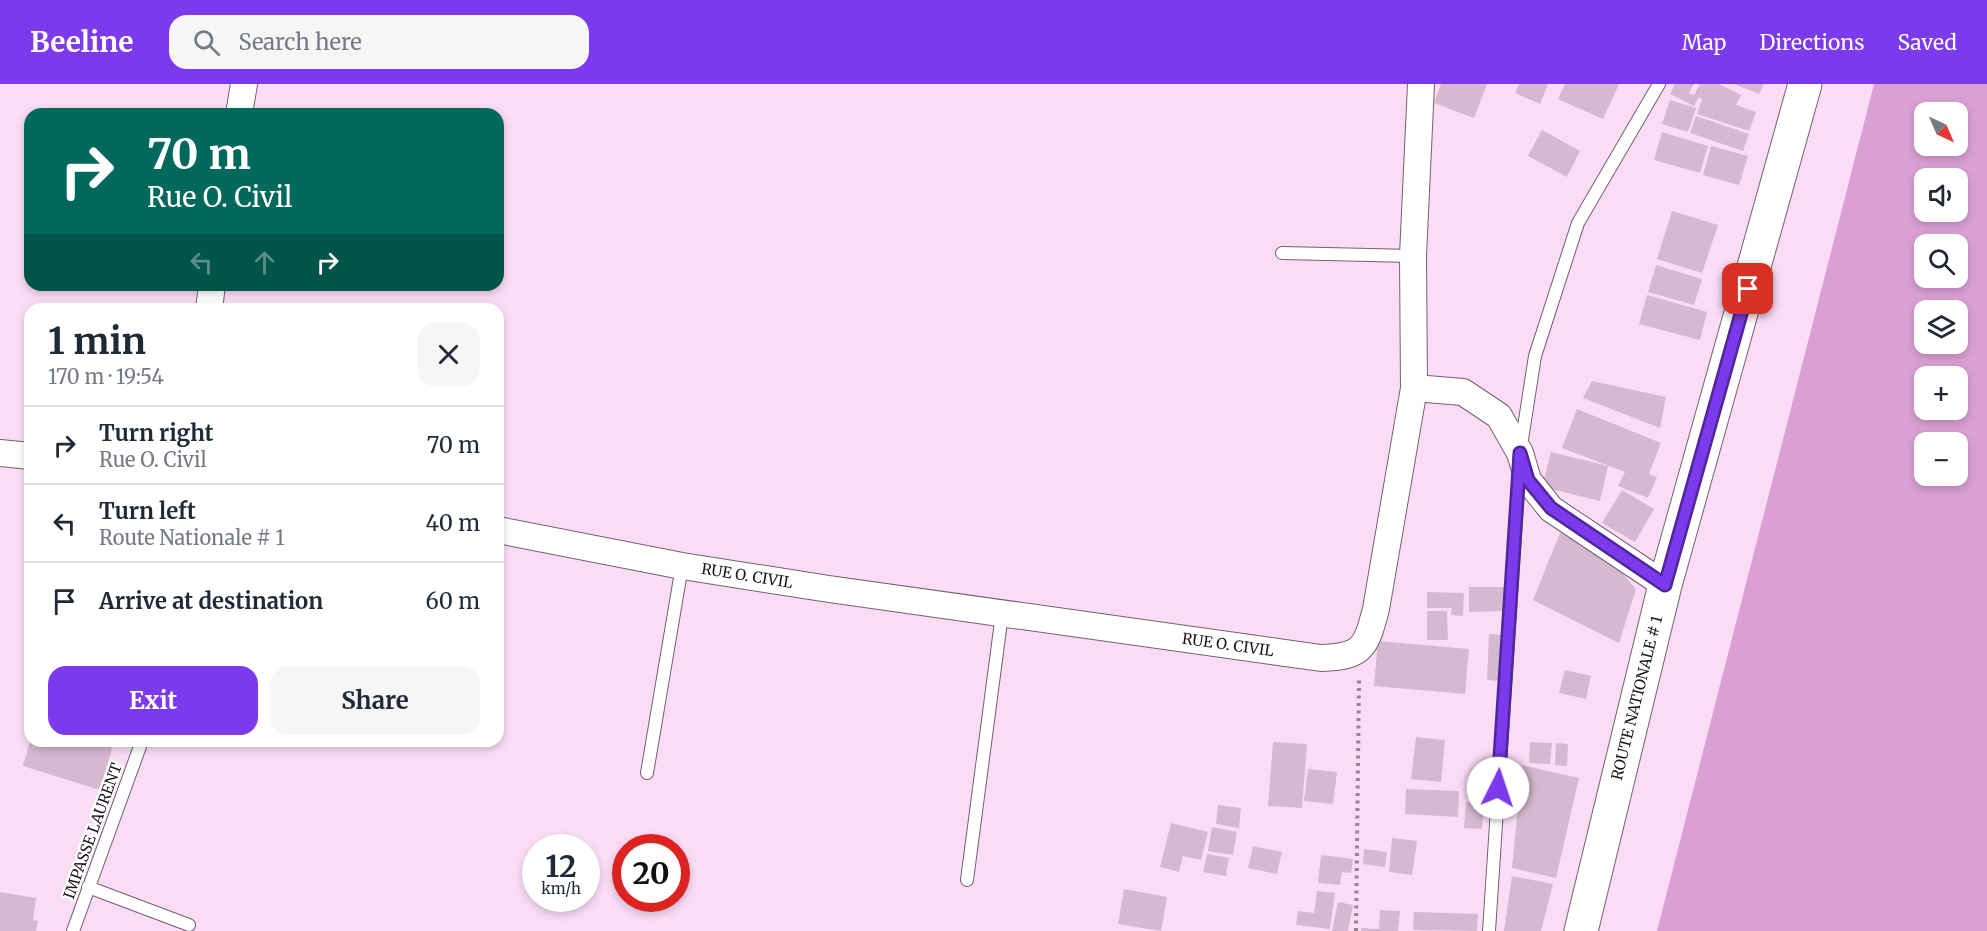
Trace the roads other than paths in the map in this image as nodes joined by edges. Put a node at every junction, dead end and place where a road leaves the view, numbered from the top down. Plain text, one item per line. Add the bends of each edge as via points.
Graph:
1 (244, 84) edge
2 (1421, 84) edge
3 (1659, 84) edge
4 (1805, 84) edge
5 (240, 108) edge
6 (1282, 253) dead end
7 (1413, 256) junction
8 (1414, 388) junction
9 (0, 453) edge
10 (1520, 453) junction
11 (24, 455) edge
12 (504, 531) edge
13 (682, 566) junction
14 (1665, 585) junction
15 (1002, 614) junction
16 (140, 747) edge
17 (647, 773) dead end
18 (967, 880) dead end
19 (88, 887) junction
20 (189, 925) dead end
21 (73, 931) edge
22 (1489, 931) edge
23 (1581, 931) edge

1 - 5 street
2 - 7 street
3 - 10 lane via 1578,223 1535,356
4 - 14 main road, ROUTE NATIONALE # 1
6 - 7 lane
7 - 8 street
8 - 10 street via 1463,392 1499,416
8 - 15 street, RUE O. CIVIL via 1376,609 1359,651 1321,658
9 - 11 street
10 - 14 street via 1528,480 1551,508
10 - 22 lane
12 - 13 street, RUE O. CIVIL
13 - 15 street, RUE O. CIVIL
13 - 17 lane
14 - 23 main road, ROUTE NATIONALE # 1
15 - 18 lane
16 - 19 lane, IMPASSE LAURENT
19 - 20 lane
19 - 21 lane, IMPASSE LAURENT

